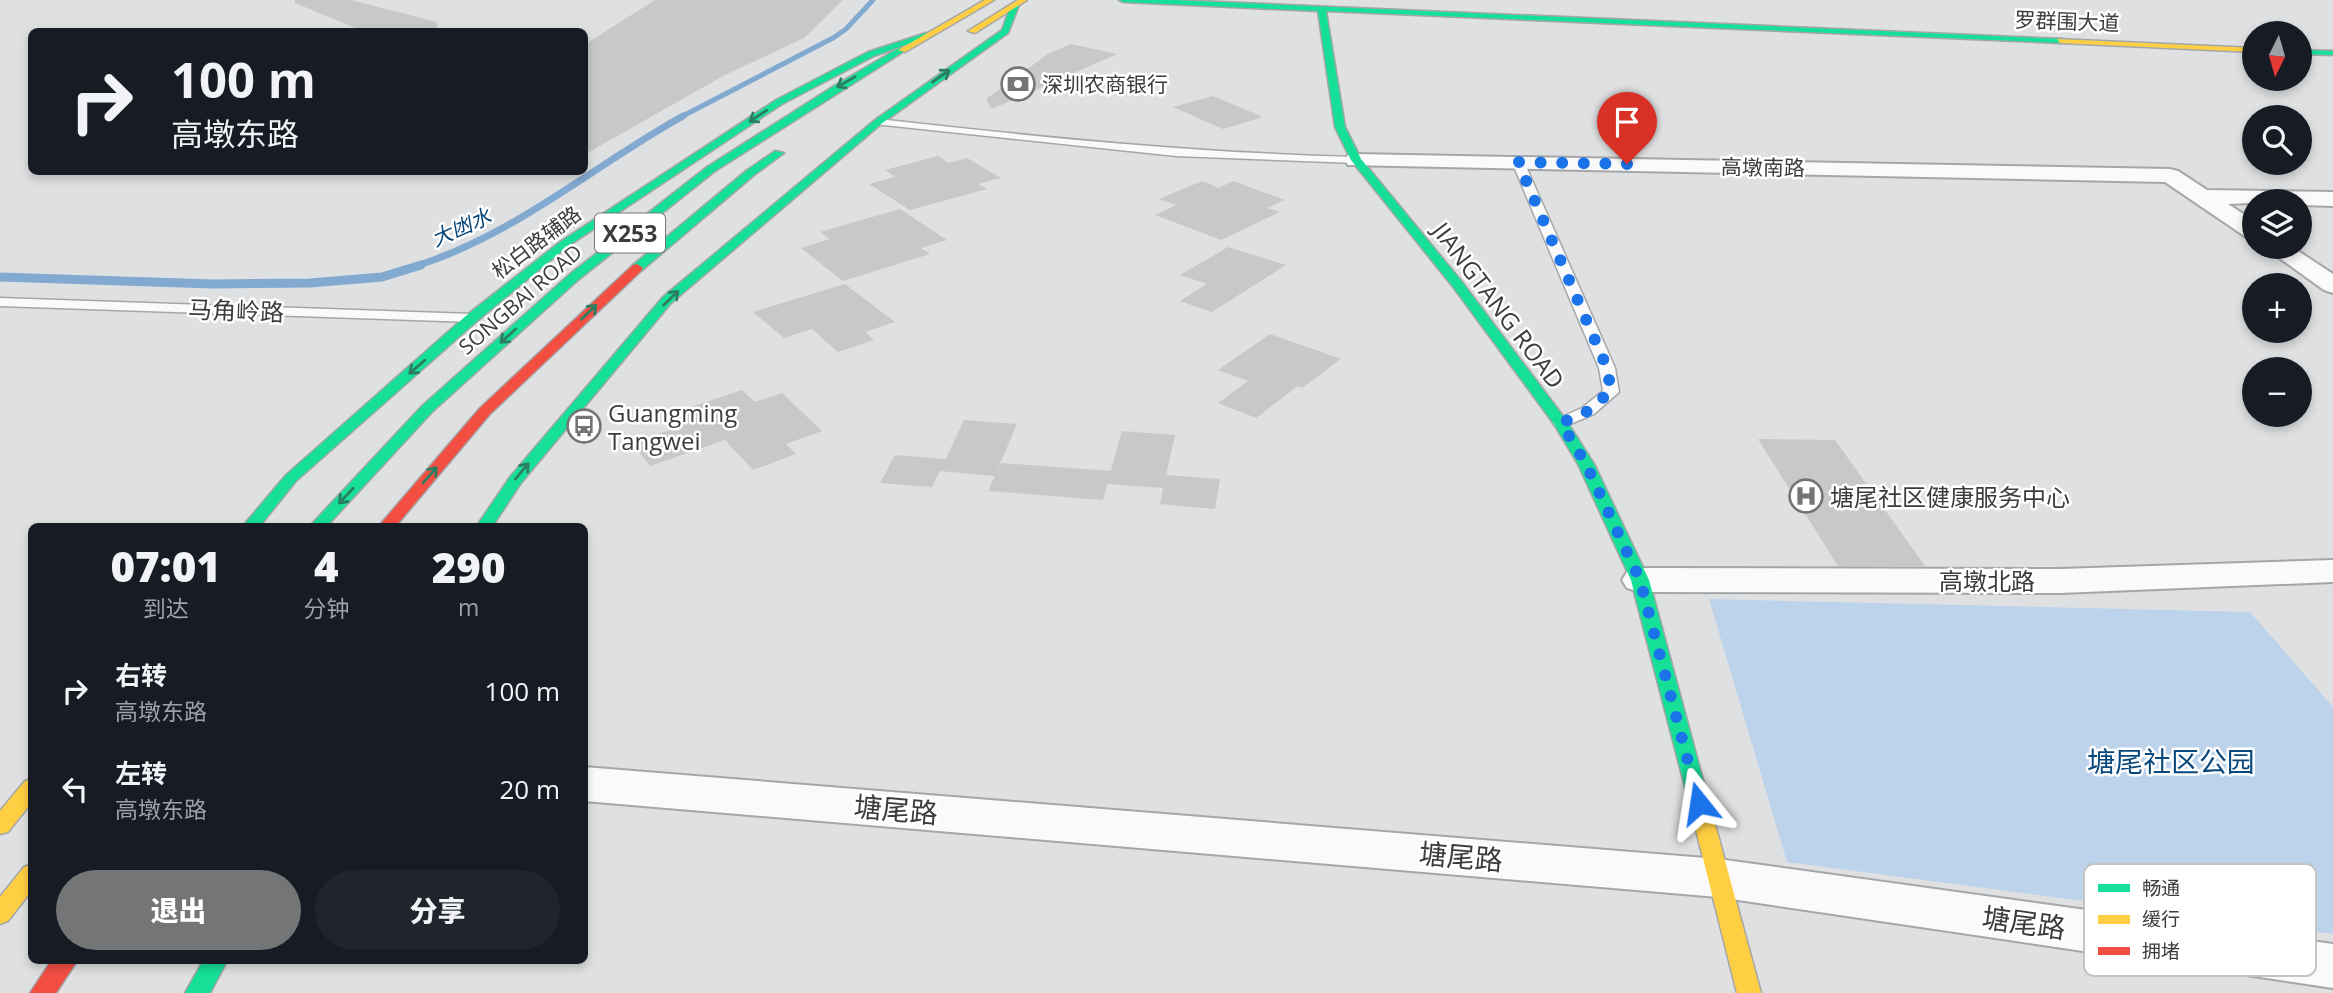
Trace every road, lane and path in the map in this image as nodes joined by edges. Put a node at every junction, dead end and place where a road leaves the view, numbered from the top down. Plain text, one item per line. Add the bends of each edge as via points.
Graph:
1 (990, 0) edge
2 (1123, 0) edge
3 (1019, 3) edge
4 (1322, 10) junction
5 (929, 35) junction
6 (959, 38) dead end
7 (2242, 49) edge
8 (2312, 52) edge
9 (2333, 53) edge
10 (878, 122) junction
11 (794, 143) dead end
12 (1356, 160) junction
13 (1518, 162) junction
14 (2203, 197) junction
15 (2333, 199) edge
16 (2242, 224) edge
17 (2294, 259) edge
18 (2333, 285) edge
19 (0, 302) edge
20 (472, 318) junction
21 (1561, 423) junction
22 (253, 523) edge
23 (321, 523) edge
24 (389, 523) edge
25 (487, 523) edge
26 (2333, 571) edge
27 (1640, 580) junction
28 (588, 783) edge
29 (28, 792) edge
30 (0, 826) edge
31 (28, 878) edge
32 (1718, 878) junction
33 (0, 914) edge
34 (2084, 930) edge
35 (63, 964) edge
36 (213, 964) edge
37 (42, 993) edge
38 (197, 993) edge
39 (1749, 993) edge

1 - 5 main road, SONGBAI ROAD / X253
2 - 4 main road, 罗群围大道
3 - 6 main road
10 -> 3 main road via 1005,31
4 - 7 main road, 罗群围大道
4 - 12 main road, JIANGTANG ROAD via 1340,127
5 -> 20 main road, 松白路辅路 via 871,54 779,102 564,244
5 -> 23 main road, SONGBAI ROAD / X253 via 711,169 574,277 427,408
8 - 9 main road
10 - 12 lane via 1088,146
25 -> 10 main road via 515,480 667,300
24 -> 11 main road, X253 via 485,411 622,281 750,173
12 - 13 street, 高墩南路
12 - 21 main road, JIANGTANG ROAD via 1458,285
13 - 14 street, 高墩南路 via 2170,176
13 - 21 lane via 1607,368 1611,391 1588,411
14 - 15 street
14 - 16 street
17 - 18 street
19 - 20 lane, 马角岭路
20 -> 22 main road, 松白路辅路 via 291,478
21 - 27 main road, JIANGTANG ROAD via 1586,464
26 - 27 street, 高墩北路 via 2060,581
27 - 32 main road, JIANGTANG ROAD
28 - 32 street, 塘尾路
29 - 30 main road
31 - 33 main road
32 - 34 street, 塘尾路
32 - 39 main road, JIANGTANG ROAD
35 - 37 main road
36 - 38 main road

